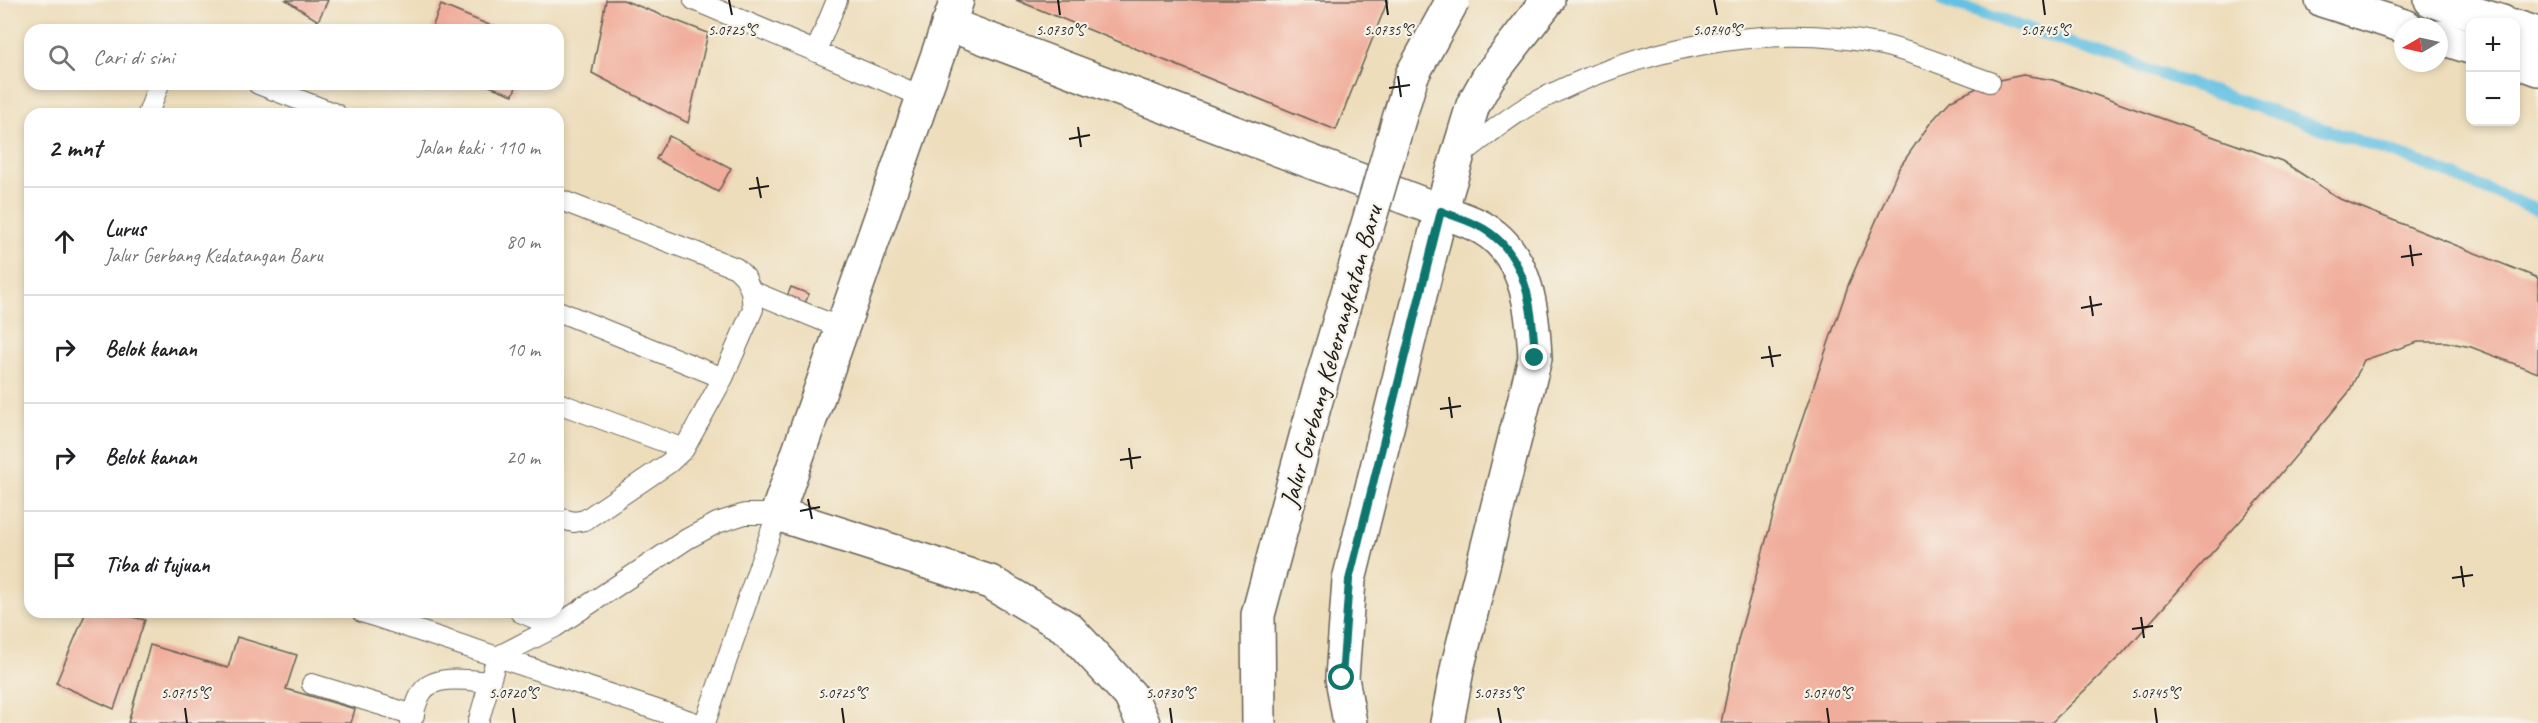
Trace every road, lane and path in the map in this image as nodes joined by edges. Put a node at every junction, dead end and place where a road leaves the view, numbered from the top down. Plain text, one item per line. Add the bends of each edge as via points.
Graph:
1 (694, 0) edge
2 (837, 0) edge
3 (1453, 0) edge
4 (1548, 0) edge
5 (2322, 0) edge
6 (2431, 0) edge
7 (952, 12) edge
8 (2489, 18) edge
9 (2394, 23) edge
10 (2520, 28) edge
11 (2538, 34) edge
12 (2448, 40) edge
13 (2466, 46) edge
14 (816, 51) junction
15 (2520, 62) edge
16 (2538, 69) edge
17 (1990, 82) dead end
18 (157, 90) edge
19 (274, 90) edge
20 (921, 96) junction
21 (150, 108) edge
22 (320, 108) edge
23 (1457, 158) junction
24 (564, 201) edge
25 (1441, 211) junction
26 (751, 291) junction
27 (564, 313) edge
28 (843, 329) junction
29 (723, 378) junction
30 (564, 405) edge
31 (684, 449) junction
32 (777, 514) junction
33 (564, 520) edge
34 (380, 618) edge
35 (533, 618) edge
36 (555, 627) junction
37 (497, 657) junction
38 (490, 682) junction
39 (312, 684) dead end
40 (412, 719) edge
41 (478, 723) edge
42 (696, 723) edge
43 (705, 723) edge
44 (1143, 723) edge
45 (1259, 723) edge
46 (1350, 723) edge
47 (1447, 723) edge

1 - 14 lane
2 - 14 lane
3 - 45 street, Jalur Gerbang Keberangkatan Baru, bridge via 1412,75 1258,615
4 - 23 street via 1488,78 1473,105
5 - 9 street
6 - 8 street
7 - 20 street
7 - 25 street
10 - 11 street
12 - 13 street
14 - 20 lane
15 - 16 street
17 - 23 lane via 1883,45 1796,35 1699,44 1605,70 1528,106
18 - 21 lane
19 - 22 lane
20 - 28 street
23 - 25 street
24 - 26 lane via 736,268
25 - 46 street via 1349,580 1342,678
25 - 47 street via 1485,230 1514,257 1533,308 1535,358
26 - 28 lane
26 - 29 lane via 753,309
27 - 29 lane
28 - 32 street
29 - 31 lane
30 - 31 lane
31 - 33 lane via 669,464 585,520
32 - 36 lane via 745,514 717,523
32 - 43 lane
32 - 44 street via 990,582 1069,629 1130,695
34 - 37 lane
35 - 36 lane
36 - 37 lane
37 - 38 lane
37 - 42 lane
38 - 40 lane via 434,683 422,693
38 - 41 lane
39 - 40 lane

